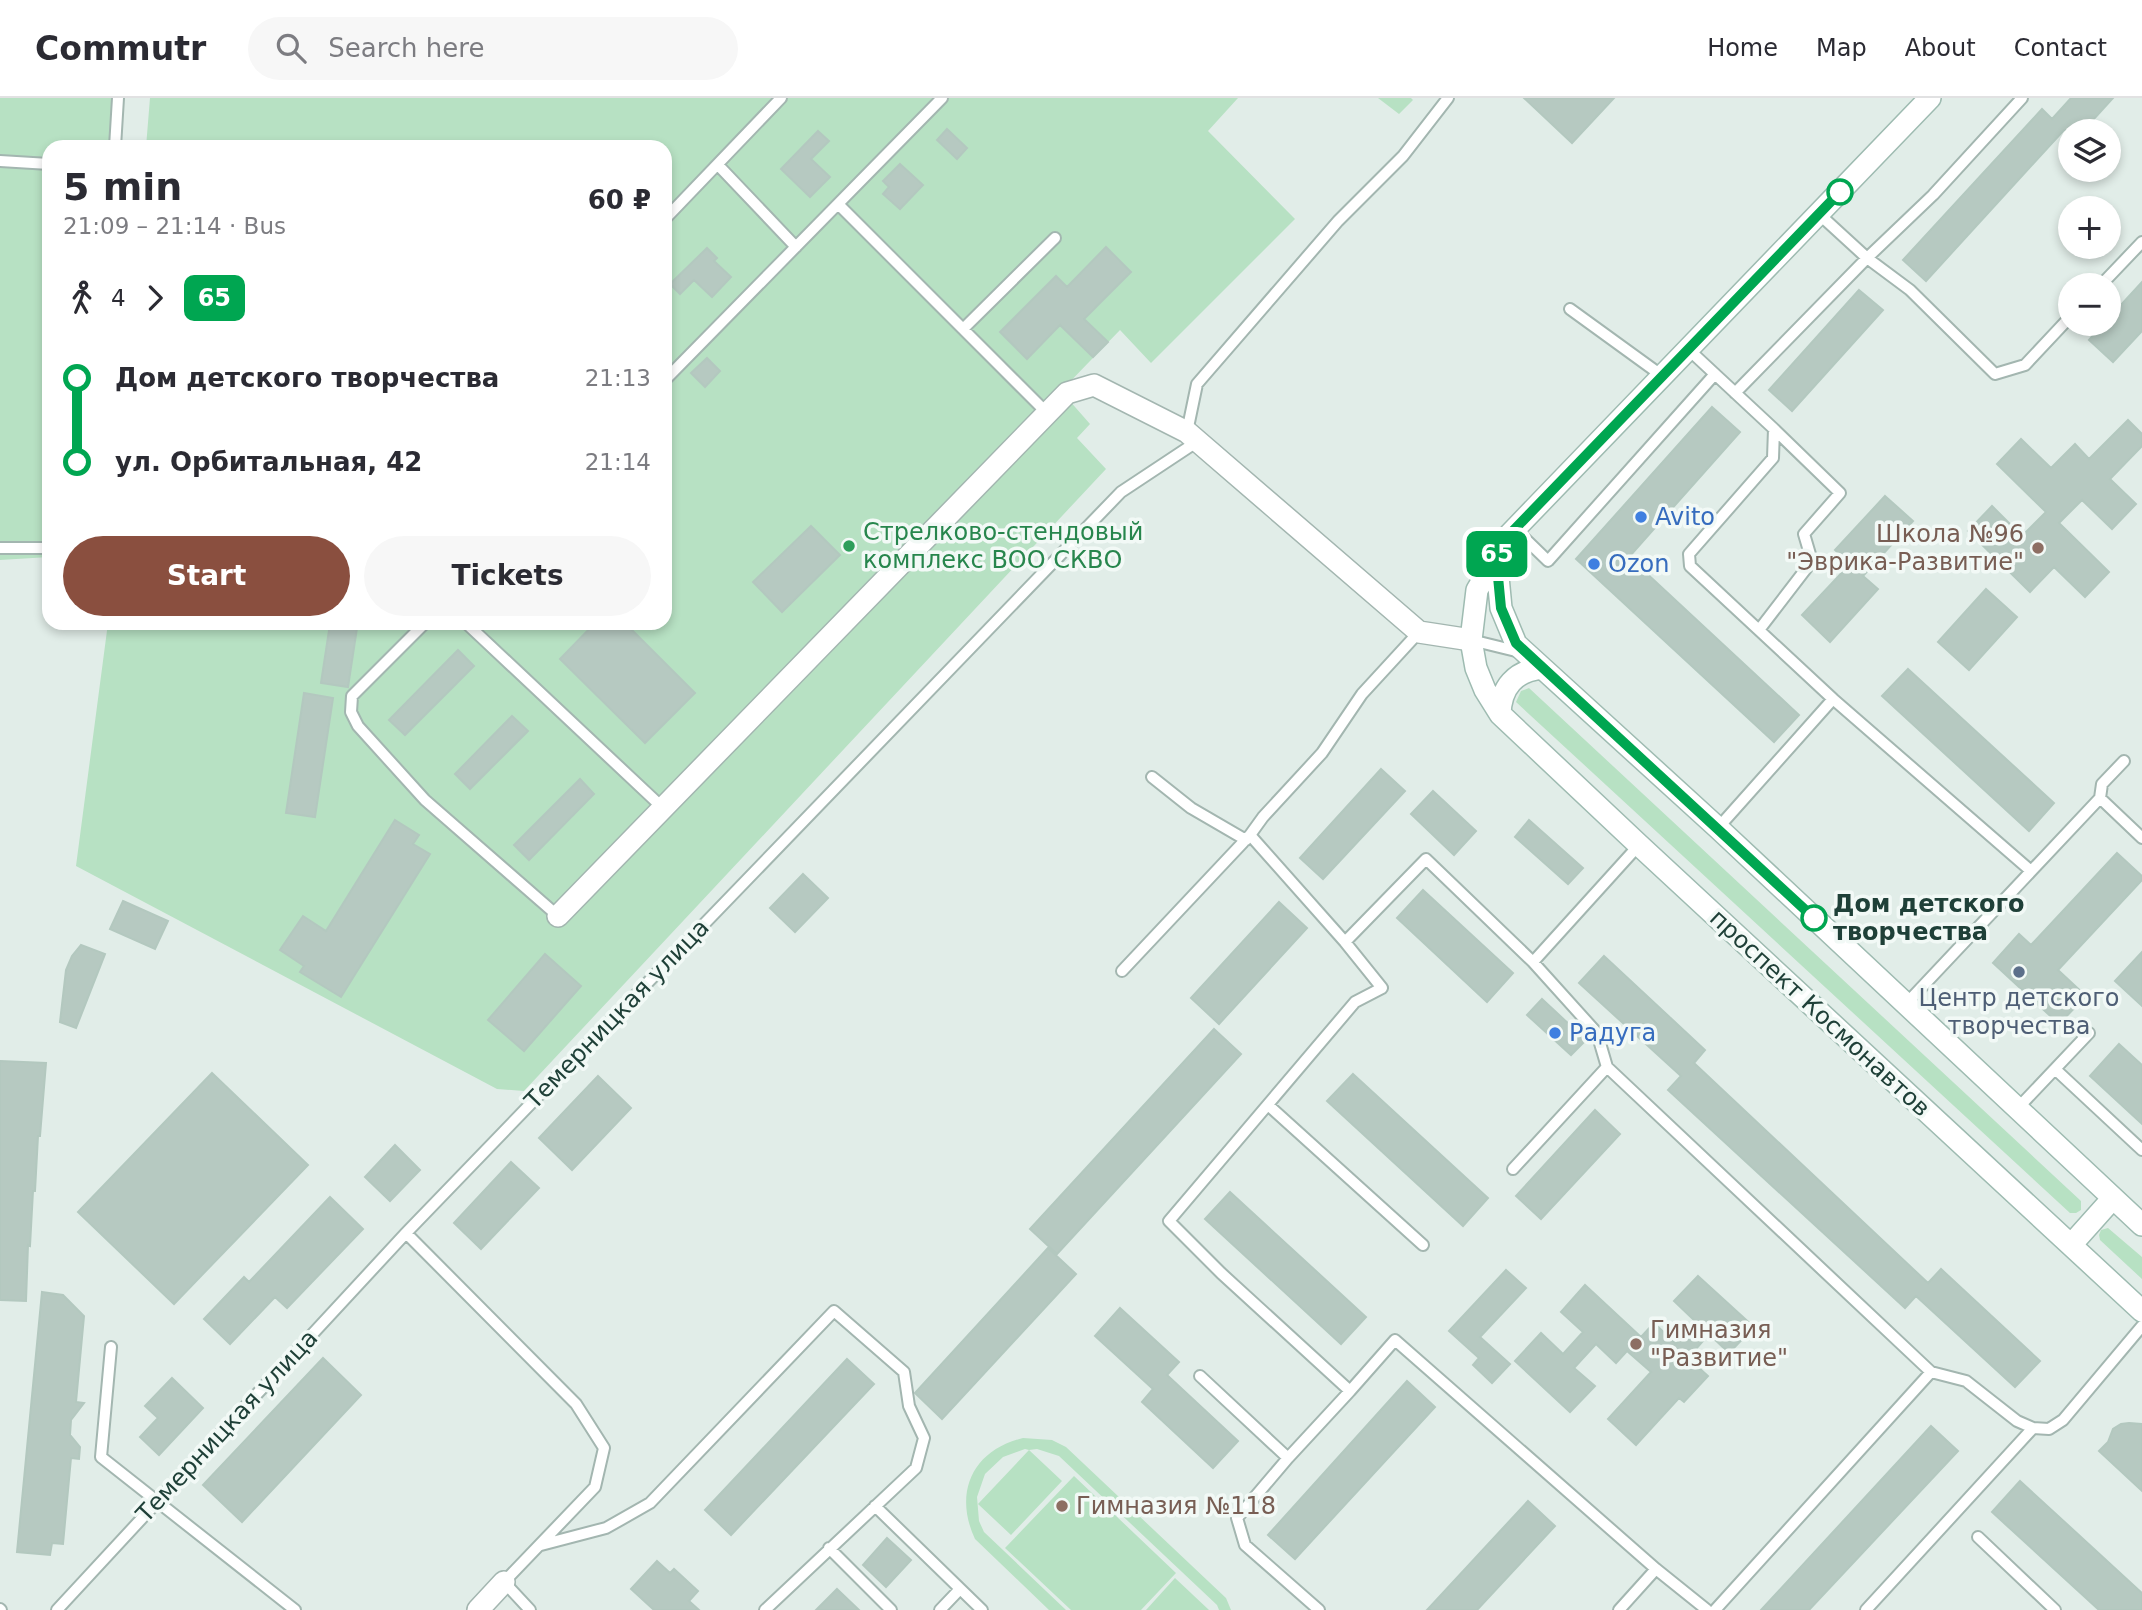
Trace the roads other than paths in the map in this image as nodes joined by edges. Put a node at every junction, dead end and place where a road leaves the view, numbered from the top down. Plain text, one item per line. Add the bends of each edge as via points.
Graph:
1 (118, 98) edge
2 (781, 98) edge
3 (942, 98) edge
4 (1447, 98) edge
5 (1930, 98) edge
6 (2022, 98) edge
7 (116, 140) edge
8 (0, 161) edge
9 (42, 164) edge
10 (718, 165) junction
11 (838, 204) junction
12 (672, 212) edge
13 (1819, 214) junction
14 (1055, 238) dead end
15 (2142, 242) edge
16 (796, 247) junction
17 (1867, 258) junction
18 (2112, 273) edge
19 (1570, 309) dead end
20 (963, 329) junction
21 (2058, 330) edge
22 (1687, 348) junction
23 (672, 373) edge
24 (1715, 374) junction
25 (1661, 375) junction
26 (1735, 393) junction
27 (1047, 413) junction
28 (1774, 429) junction
29 (1193, 436) junction
30 (1514, 529) junction
31 (0, 548) edge
32 (42, 548) edge
33 (1496, 556) junction
34 (418, 630) edge
35 (473, 630) edge
36 (1759, 630) junction
37 (1419, 632) junction
38 (1471, 640) junction
39 (1534, 660) junction
40 (1833, 699) junction
41 (1500, 714) junction
42 (2124, 761) dead end
43 (1152, 777) dead end
44 (2100, 798) junction
45 (663, 808) junction
46 (1718, 828) junction
47 (1248, 837) junction
48 (2142, 838) edge
49 (1639, 845) junction
50 (2031, 871) junction
51 (558, 916) joint
52 (1345, 942) junction
53 (1533, 962) junction
54 (1122, 971) dead end
55 (1906, 1004) junction
56 (2089, 1033) dead end
57 (1607, 1067) junction
58 (2054, 1069) junction
59 (1268, 1105) junction
60 (2017, 1109) junction
61 (2142, 1150) edge
62 (1513, 1169) dead end
63 (2113, 1198) junction
64 (2142, 1225) edge
65 (406, 1233) junction
66 (2071, 1244) junction
67 (1423, 1245) dead end
68 (2142, 1311) edge
69 (2142, 1325) edge
70 (111, 1347) dead end
71 (1931, 1372) junction
72 (1200, 1377) dead end
73 (1350, 1391) junction
74 (2033, 1428) junction
75 (1288, 1458) junction
76 (157, 1502) junction
77 (875, 1506) junction
78 (1978, 1537) dead end
79 (541, 1545) junction
80 (829, 1548) junction
81 (1656, 1569) junction
82 (504, 1582) junction
83 (960, 1589) junction
84 (57, 1610) edge
85 (295, 1610) edge
86 (478, 1610) edge
87 (530, 1610) edge
88 (765, 1610) edge
89 (891, 1610) edge
90 (940, 1610) edge
91 (982, 1610) edge
92 (1319, 1610) edge
93 (1619, 1610) edge
94 (1707, 1610) edge
95 (1715, 1610) edge
96 (1866, 1610) edge
97 (2054, 1610) edge

1 - 7 lane
2 - 10 lane
3 - 11 lane
4 - 29 lane via 1403,156 1338,221 1197,384
5 - 13 main road, проспект Космонавтов
6 - 17 lane via 1933,195
8 - 9 lane
10 - 12 lane
10 - 16 lane
11 - 16 lane
11 - 20 lane
13 - 17 lane
13 - 22 main road, проспект Космонавтов
14 - 20 lane
15 - 18 lane
16 - 23 lane
17 - 21 lane via 1910,289 1995,374 2025,365
17 - 26 lane
19 - 25 lane
20 - 27 lane
22 - 24 lane
22 - 25 main road, проспект Космонавтов
24 - 26 lane
24 - 30 lane via 1548,561
25 - 30 main road, проспект Космонавтов
26 - 28 lane
27 - 29 main road via 1067,393 1094,385
27 - 45 main road
28 - 36 lane via 1840,493 1804,534 1812,561
28 - 36 lane via 1773,458 1689,554 1690,566
29 - 37 main road
29 - 65 lane, Темерницкая улица via 1121,492
30 - 33 main road, проспект Космонавтов
31 - 32 lane
33 - 38 main road, проспект Космонавтов via 1477,590
33 - 39 main road via 1501,608 1516,643
34 - 51 lane via 352,696 351,712 358,726 425,800
35 - 45 lane
36 - 40 lane
37 - 38 main road
37 - 47 lane via 1362,694 1322,753
38 - 39 lane
38 - 41 main road, проспект Космонавтов via 1476,668
39 - 41 main road via 1530,669 1510,681
39 - 46 main road
40 - 46 lane
40 - 50 lane
41 - 49 main road, проспект Космонавтов
42 - 44 lane via 2102,784
43 - 47 lane via 1191,808
44 - 48 lane
44 - 50 lane
45 - 51 main road
46 - 55 main road
47 - 52 lane
47 - 54 lane
49 - 53 lane
49 - 66 main road, проспект Космонавтов
50 - 55 lane
52 - 53 lane via 1426,859
52 - 59 lane via 1382,988 1355,1002
53 - 57 lane via 1597,1033
55 - 60 main road
56 - 58 lane
57 - 62 lane
57 - 71 lane
58 - 60 lane
58 - 61 lane
59 - 67 lane
59 - 73 lane via 1169,1220
60 - 63 main road
63 - 64 main road
63 - 66 main road
65 - 76 lane, Темерницкая улица
65 - 79 lane via 576,1404 604,1448 595,1487
66 - 68 main road, проспект Космонавтов
69 - 74 lane via 2063,1420 2049,1429
70 - 76 lane via 101,1457
71 - 74 lane via 1966,1381
71 - 95 lane
72 - 75 lane
73 - 75 lane
73 - 81 lane via 1395,1339
74 - 96 lane
75 - 92 lane via 1237,1518 1245,1545
76 - 84 lane, Темерницкая улица
76 - 85 lane
77 - 79 lane via 916,1468 924,1438 909,1405 904,1372 834,1311 649,1503 606,1528
77 - 80 lane
77 - 83 lane
78 - 97 lane
79 - 82 lane
80 - 88 lane
80 - 89 lane
81 - 93 lane
81 - 94 lane
82 - 86 main road
82 - 87 lane
83 - 90 lane
83 - 91 lane

